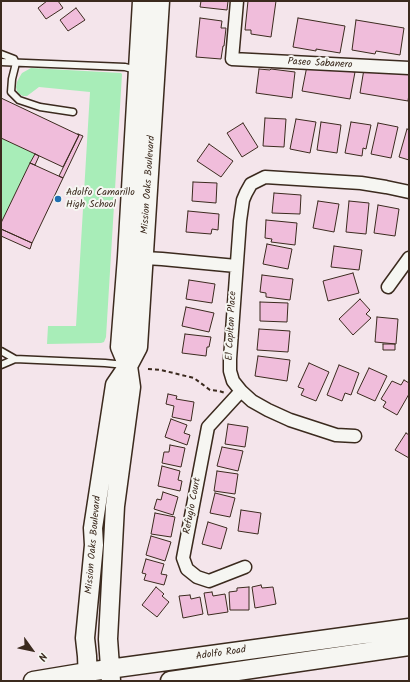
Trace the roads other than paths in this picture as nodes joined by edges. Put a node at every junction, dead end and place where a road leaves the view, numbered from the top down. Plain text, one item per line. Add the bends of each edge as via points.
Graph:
1 (142, 1) edge
2 (160, 1) edge
3 (237, 1) edge
4 (1, 54) edge
5 (1, 62) edge
6 (16, 63) junction
7 (409, 68) edge
8 (137, 70) junction
9 (73, 112) dead end
10 (409, 192) edge
11 (144, 258) junction
12 (409, 258) edge
13 (236, 266) junction
14 (143, 278) junction
15 (388, 287) dead end
16 (1, 351) edge
17 (15, 359) junction
18 (1, 365) edge
19 (128, 366) junction
20 (237, 395) junction
21 (355, 436) dead end
22 (245, 567) dead end
23 (409, 628) edge
24 (409, 646) edge
25 (110, 675) edge
26 (88, 677) edge
27 (33, 681) edge
28 (170, 681) edge

1 - 8 main road, Mission Oaks Boulevard
2 - 11 main road, Mission Oaks Boulevard
3 - 7 street, Paseo Sabanero via 232,59
4 - 6 lane via 14,59
5 - 6 lane
6 - 8 lane
6 - 9 lane via 11,92 19,100 40,107
8 - 14 main road via 145,76 147,83 136,256 138,270
8 - 19 main road, Mission Oaks Boulevard via 136,121 120,347
10 - 13 street, El Capitan Place via 361,183 265,177 252,184 243,200
11 - 13 street
11 - 14 main road, Mission Oaks Boulevard
12 - 15 street
13 - 20 street, El Capitan Place via 230,371
14 - 19 main road, Mission Oaks Boulevard via 138,347
16 - 17 lane
17 - 18 lane
17 - 19 lane via 105,362
19 - 25 main road, Mission Oaks Boulevard via 131,387 114,506 108,638
19 - 26 main road, Mission Oaks Boulevard via 115,385 93,528 94,546 85,638
20 - 21 street, El Capitan Place via 290,420 336,434
20 - 22 street, Refugio Court via 208,427 183,558 187,569 197,577 209,581
23 - 25 main road, Adolfo Road
24 - 28 main road, Adolfo Road
25 - 26 main road, Adolfo Road
26 - 27 main road, Adolfo Road

